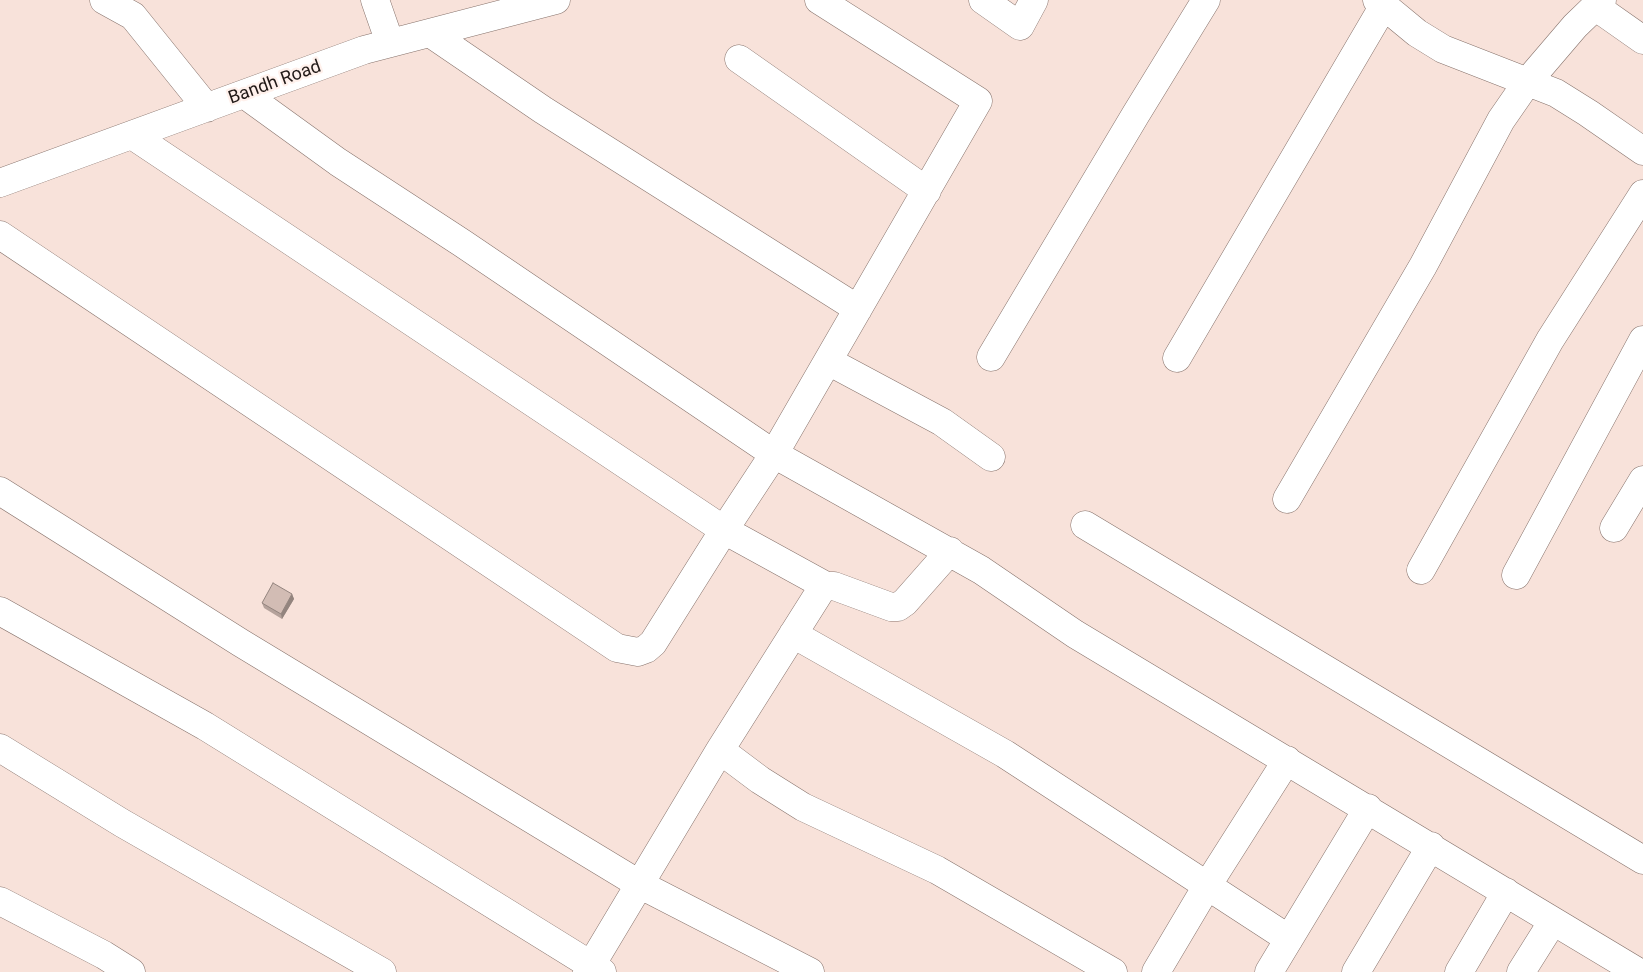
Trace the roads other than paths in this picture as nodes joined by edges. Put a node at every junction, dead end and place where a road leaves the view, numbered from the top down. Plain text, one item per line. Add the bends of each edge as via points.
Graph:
1 (104, 0) edge
2 (376, 0) edge
3 (556, 0) edge
4 (819, 0) edge
5 (983, 0) edge
6 (1034, 0) edge
7 (1206, 0) edge
8 (1380, 3) edge
9 (1599, 3) edge
10 (430, 33) junction
11 (1643, 40) edge
12 (390, 43) junction
13 (738, 59) dead end
14 (1528, 81) junction
15 (244, 94) junction
16 (207, 108) junction
17 (132, 135) junction
18 (1643, 151) edge
19 (0, 183) edge
20 (927, 191) junction
21 (1643, 194) edge
22 (0, 235) edge
23 (858, 309) junction
24 (1643, 340) edge
25 (991, 357) dead end
26 (1176, 358) dead end
27 (828, 361) junction
28 (774, 454) junction
29 (991, 457) dead end
30 (1643, 480) edge
31 (0, 491) edge
32 (1287, 499) dead end
33 (1086, 525) dead end
34 (1614, 528) dead end
35 (724, 530) junction
36 (950, 551) junction
37 (1421, 570) dead end
38 (1516, 575) dead end
39 (826, 586) junction
40 (0, 611) edge
41 (793, 634) junction
42 (0, 748) edge
43 (720, 750) junction
44 (1287, 760) junction
45 (1368, 808) junction
46 (1431, 846) junction
47 (1643, 860) edge
48 (639, 884) junction
49 (1207, 886) junction
50 (1506, 892) junction
51 (3, 910) edge
52 (1552, 921) junction
53 (1289, 940) junction
54 (594, 970) edge
55 (131, 972) edge
56 (382, 972) edge
57 (810, 972) edge
58 (1113, 972) edge
59 (1156, 972) edge
60 (1269, 972) edge
61 (1356, 972) edge
62 (1459, 972) edge
63 (1521, 972) edge
64 (1638, 972) edge

1 - 16 street via 133,16
2 - 12 street
3 - 10 street, Bandh Road
4 - 20 street via 978,101
5 - 6 street via 1020,26
7 - 25 street
8 - 14 street via 1443,49
8 - 26 street
9 - 11 street
9 - 14 street
10 - 12 street, Bandh Road
10 - 23 street via 543,110
12 - 15 street, Bandh Road
13 - 20 street
14 - 18 street via 1556,93
14 - 32 street via 1502,120 1424,266
15 - 16 street, Bandh Road
15 - 28 street via 338,162
16 - 17 street, Bandh Road
17 - 19 street, Bandh Road
17 - 35 street
20 - 23 street
21 - 37 street via 1550,340
22 - 35 street via 617,648 638,652 653,643
23 - 27 street
24 - 38 street
27 - 28 street
27 - 29 street via 942,422
28 - 35 street
28 - 36 street
30 - 34 street
31 - 48 street
33 - 47 street
35 - 39 street
36 - 39 street via 898,607
36 - 44 street via 1075,634
39 - 41 street
40 - 54 street via 205,726
41 - 43 street
41 - 49 street via 1005,754
42 - 56 street via 122,823
43 - 48 street
43 - 58 street via 802,807 937,870
44 - 45 street
44 - 49 street
45 - 46 street
45 - 53 street
46 - 50 street
46 - 61 street
48 - 54 street
48 - 57 street
49 - 53 street
49 - 59 street
50 - 52 street
50 - 62 street
51 - 55 street via 104,955
52 - 63 street
52 - 64 street
53 - 60 street

